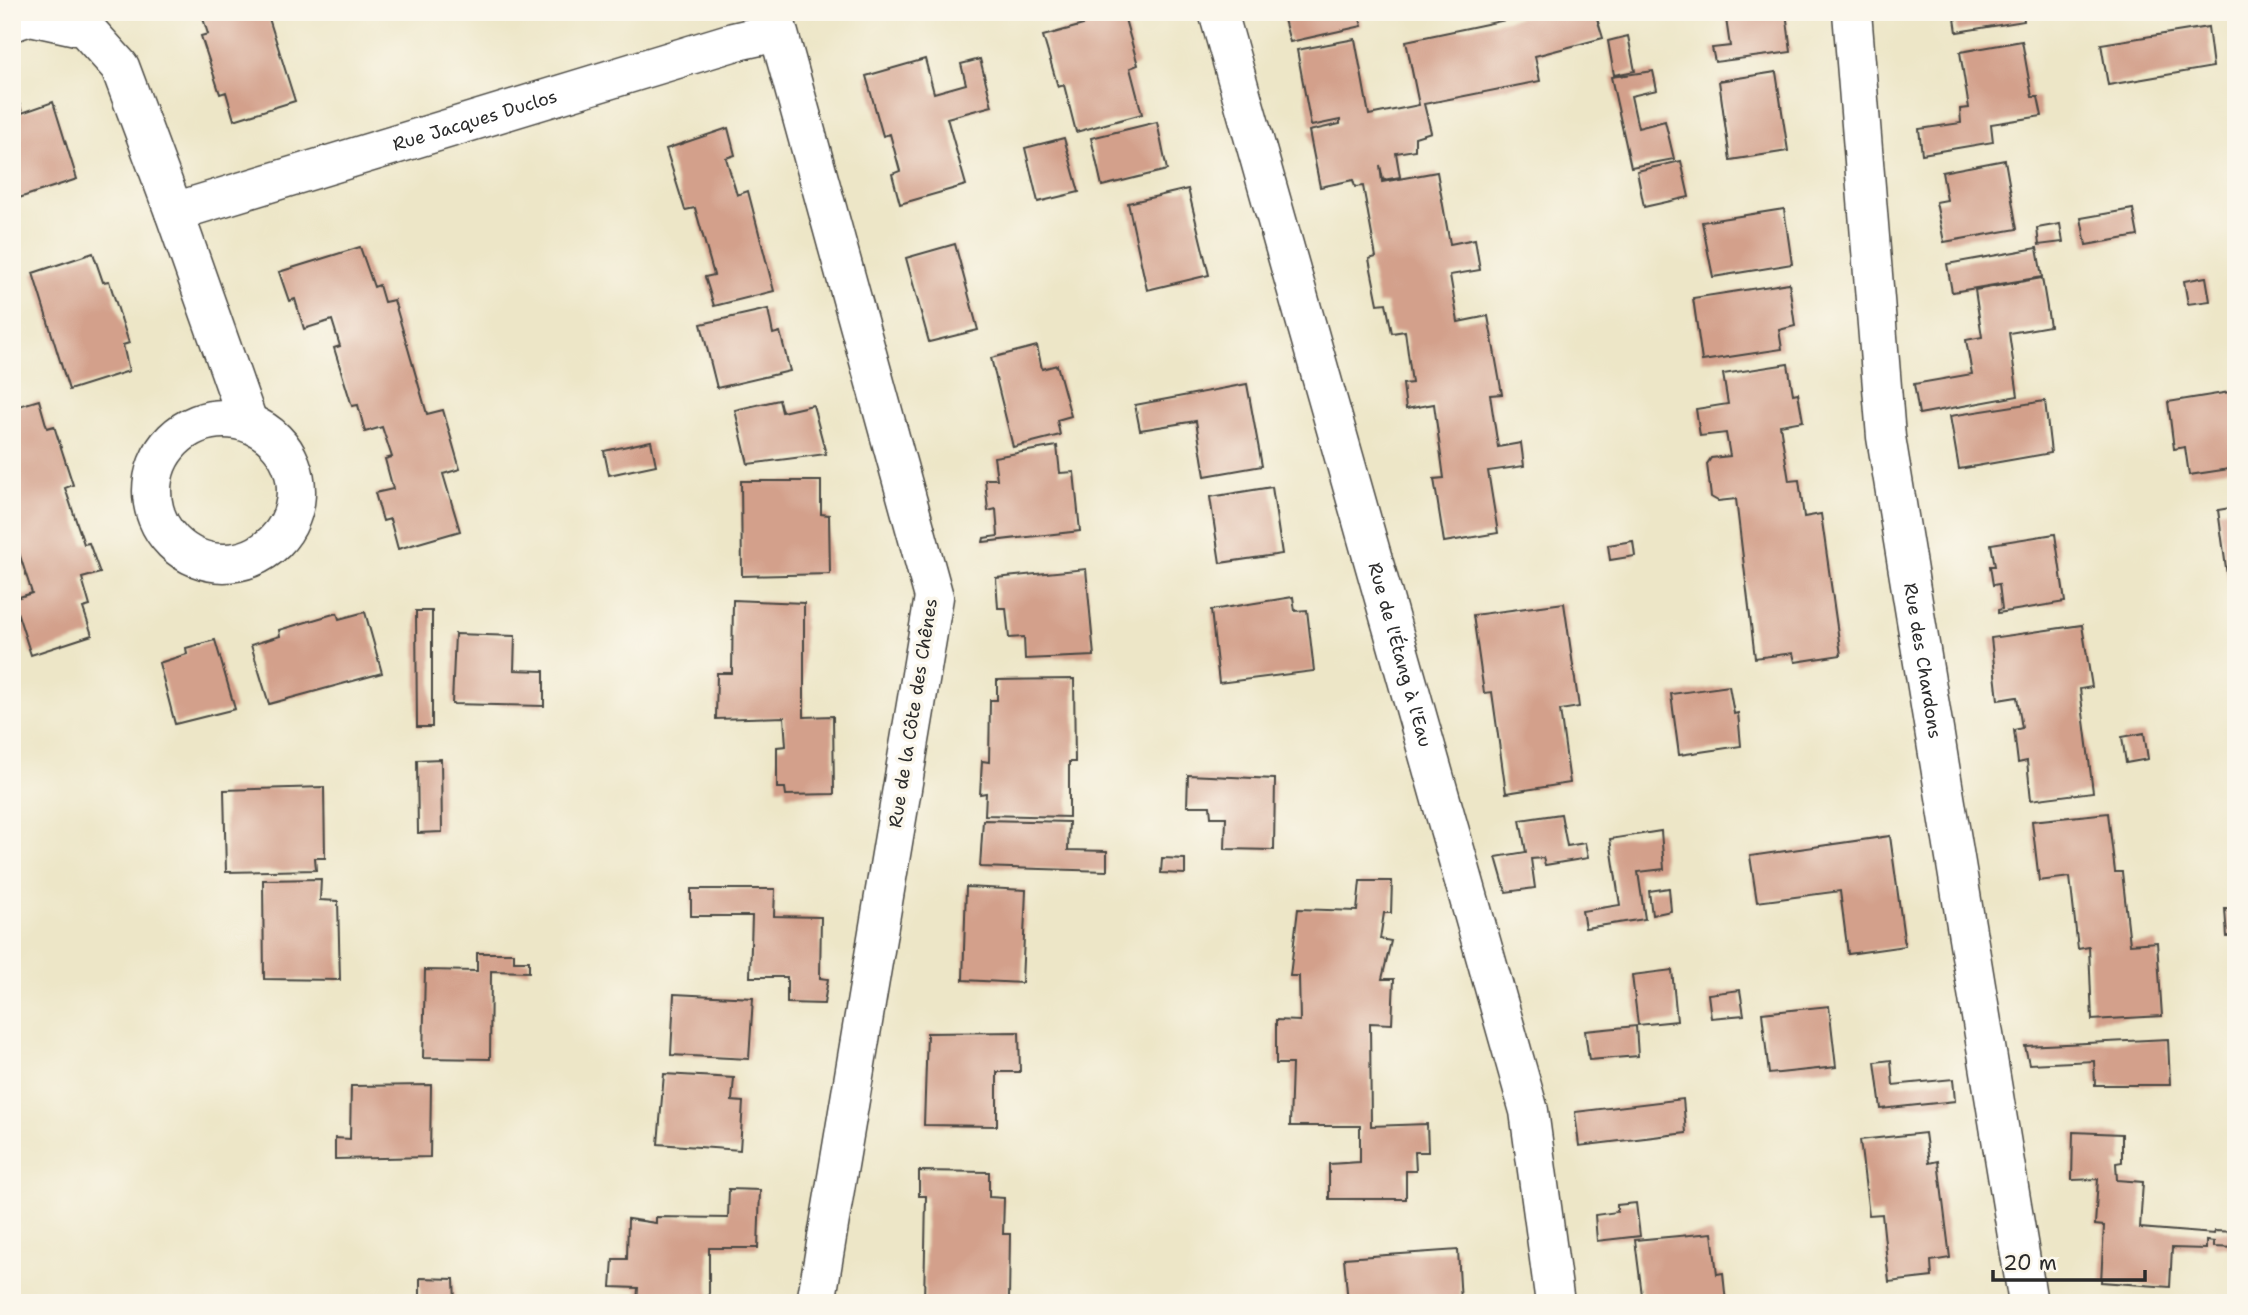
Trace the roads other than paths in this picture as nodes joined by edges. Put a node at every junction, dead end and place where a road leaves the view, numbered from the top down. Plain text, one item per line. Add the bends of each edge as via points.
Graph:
1 (1218, 12) edge
2 (1852, 12) edge
3 (12, 22) edge
4 (775, 22) edge
5 (174, 212) junction
6 (248, 422) dead end
7 (816, 1303) edge
8 (1555, 1303) edge
9 (2028, 1303) edge

1 - 8 street, Rue de l'Étang à l'Eau via 1529,1111
2 - 9 street, Rue des Chardons via 1886,437
3 - 5 street via 30,16 85,28 120,68
4 - 5 street, Rue Jacques Duclos via 733,41
4 - 7 street, Rue de la Côte des Chênes via 934,597
5 - 6 street

